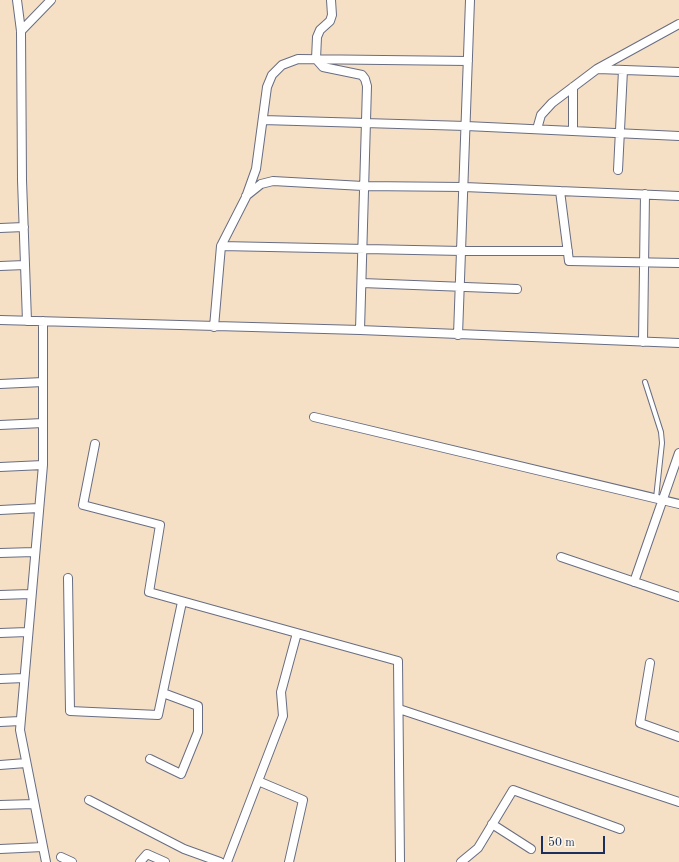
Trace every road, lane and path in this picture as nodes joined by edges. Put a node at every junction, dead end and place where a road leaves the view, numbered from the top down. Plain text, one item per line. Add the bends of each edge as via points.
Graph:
1 (17, 0) edge
2 (51, 0) edge
3 (331, 0) edge
4 (470, 0) edge
5 (679, 24) edge
6 (21, 32) junction
7 (316, 59) junction
8 (468, 61) junction
9 (597, 69) junction
10 (623, 70) junction
11 (679, 72) edge
12 (573, 87) junction
13 (263, 120) junction
14 (366, 124) junction
15 (466, 126) junction
16 (537, 129) junction
17 (573, 131) junction
18 (619, 133) junction
19 (679, 136) edge
20 (618, 170) dead end
21 (364, 186) junction
22 (464, 187) junction
23 (560, 191) junction
24 (645, 194) junction
25 (679, 196) edge
26 (246, 197) junction
27 (24, 227) junction
28 (0, 228) edge
29 (221, 246) junction
30 (363, 249) junction
31 (462, 251) junction
32 (568, 251) junction
33 (643, 262) junction
34 (679, 263) edge
35 (25, 265) junction
36 (0, 266) edge
37 (362, 283) junction
38 (461, 286) junction
39 (517, 288) dead end
40 (0, 320) edge
41 (27, 321) junction
42 (43, 321) junction
43 (214, 327) junction
44 (360, 330) junction
45 (458, 335) junction
46 (643, 342) junction
47 (679, 343) edge
48 (43, 382) junction
49 (645, 382) dead end
50 (0, 384) edge
51 (314, 417) dead end
52 (43, 423) junction
53 (0, 425) edge
54 (95, 444) dead end
55 (679, 453) edge
56 (43, 465) junction
57 (0, 467) edge
58 (659, 498) junction
59 (679, 504) edge
60 (39, 508) junction
61 (0, 510) edge
62 (34, 552) junction
63 (0, 553) edge
64 (562, 557) dead end
65 (68, 578) dead end
66 (634, 582) junction
67 (30, 594) junction
68 (0, 595) edge
69 (679, 597) edge
70 (182, 602) junction
71 (27, 632) junction
72 (0, 633) edge
73 (297, 633) junction
74 (650, 663) dead end
75 (24, 678) junction
76 (0, 679) edge
77 (163, 693) junction
78 (399, 709) junction
79 (20, 721) junction
80 (0, 722) edge
81 (679, 737) edge
82 (150, 759) dead end
83 (26, 764) junction
84 (0, 765) edge
85 (258, 781) junction
86 (89, 800) dead end
87 (679, 802) edge
88 (34, 804) junction
89 (0, 805) edge
90 (492, 824) junction
91 (620, 829) dead end
92 (43, 847) junction
93 (531, 848) dead end
94 (0, 849) edge
95 (61, 856) dead end
96 (46, 862) edge
97 (72, 862) edge
98 (140, 862) edge
99 (166, 862) edge
100 (220, 862) edge
101 (227, 862) edge
102 (289, 862) edge
103 (400, 862) edge
104 (461, 862) edge

1 - 6 street
2 - 6 street
3 - 7 street via 330,21 316,37
4 - 8 street
5 - 9 street
6 - 27 street
7 - 8 street
7 - 13 street via 298,59 282,65 272,75 267,87
7 - 14 street via 323,67 354,73 365,79
8 - 15 street
9 - 10 street
9 - 12 street
10 - 11 street
10 - 18 street
12 - 16 street via 552,102 541,115
12 - 17 street
13 - 14 street
13 - 26 street via 256,169
14 - 15 street
14 - 21 street
15 - 16 street
15 - 22 street
16 - 17 street
17 - 18 street
18 - 19 street
18 - 20 street
21 - 22 street
21 - 26 street via 274,182 261,184
21 - 30 street
22 - 23 street
22 - 31 street
23 - 24 street
23 - 32 street
24 - 25 street
24 - 33 street
26 - 29 street
27 - 28 street
27 - 35 street
29 - 30 street
29 - 43 street
30 - 31 street
30 - 37 street
31 - 32 street
31 - 38 street
32 - 33 street via 569,261
33 - 34 street
33 - 46 street
35 - 36 street
35 - 41 street
37 - 38 street
37 - 44 street
38 - 39 street
38 - 45 street
40 - 41 street
41 - 42 street
42 - 43 street
42 - 48 street
43 - 44 street
44 - 45 street
45 - 46 street
46 - 47 street
48 - 50 street
48 - 52 street
49 - 58 lane via 661,432
51 - 58 street
52 - 53 street
52 - 56 street
54 - 70 street via 83,505 160,525 150,592
55 - 58 street
56 - 57 street
56 - 60 street
58 - 59 street
58 - 66 street
60 - 61 street
60 - 62 street
62 - 63 street
62 - 67 street
64 - 66 street
65 - 77 street via 70,711 158,715
66 - 69 street
67 - 68 street
67 - 71 street
70 - 73 street
70 - 77 street
71 - 72 street
71 - 75 street
73 - 78 street via 398,661
73 - 85 street via 282,692 283,716
74 - 81 street via 640,723
75 - 76 street
75 - 79 street
77 - 82 street via 198,706 198,732 181,774
78 - 87 street
78 - 103 street
79 - 80 street
79 - 83 street
83 - 84 street
83 - 88 street
85 - 101 street
85 - 102 street via 303,800
86 - 100 street via 184,850
88 - 89 street
88 - 92 street
90 - 91 street via 513,790
90 - 93 street
90 - 104 street via 478,848
92 - 94 street
92 - 96 street
95 - 97 street
98 - 99 street via 147,854

